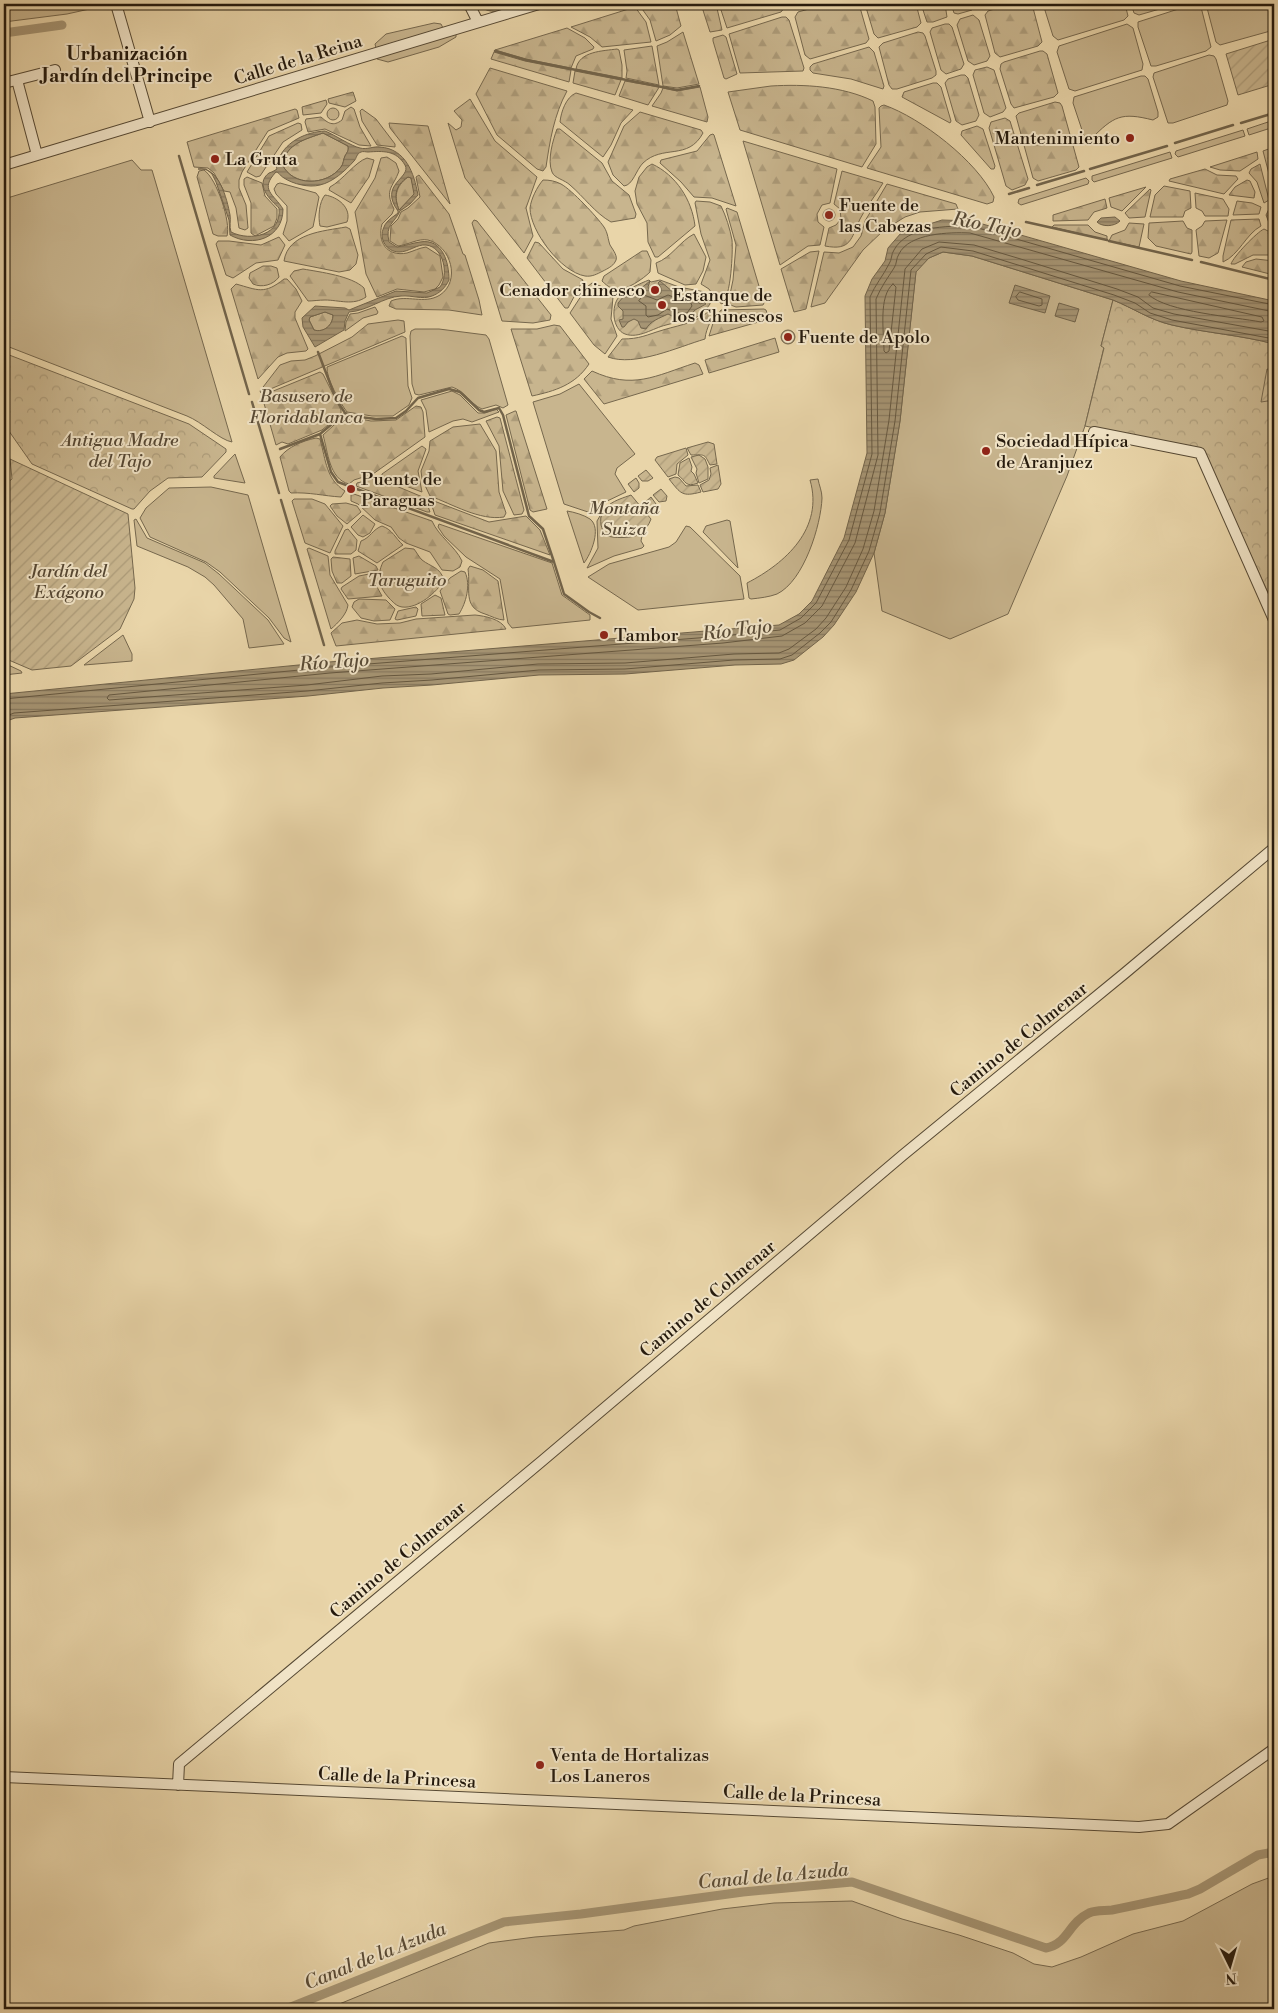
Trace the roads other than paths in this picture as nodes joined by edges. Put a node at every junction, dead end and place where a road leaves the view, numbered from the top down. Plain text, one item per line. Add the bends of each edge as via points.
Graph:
1 (116, 4) edge
2 (469, 4) edge
3 (539, 4) edge
4 (478, 22) junction
5 (56, 70) dead end
6 (17, 80) junction
7 (4, 83) edge
8 (150, 122) junction
9 (37, 155) junction
10 (4, 165) edge
11 (1094, 432) dead end
12 (1274, 620) edge
13 (1274, 848) edge
14 (1274, 1749) edge
15 (4, 1777) edge
16 (178, 1785) junction

1 - 8 street
2 - 4 street
3 - 4 street, Calle de la Reina
4 - 8 street, Calle de la Reina
5 - 6 street
6 - 7 street
6 - 9 street
8 - 9 street, Calle de la Reina
9 - 10 street, Calle de la Reina
11 - 12 street via 1200,454
13 - 16 street, Camino de Colmenar via 179,1764
14 - 16 street, Calle de la Princesa via 1168,1824 1139,1827
15 - 16 street, Calle de la Princesa

